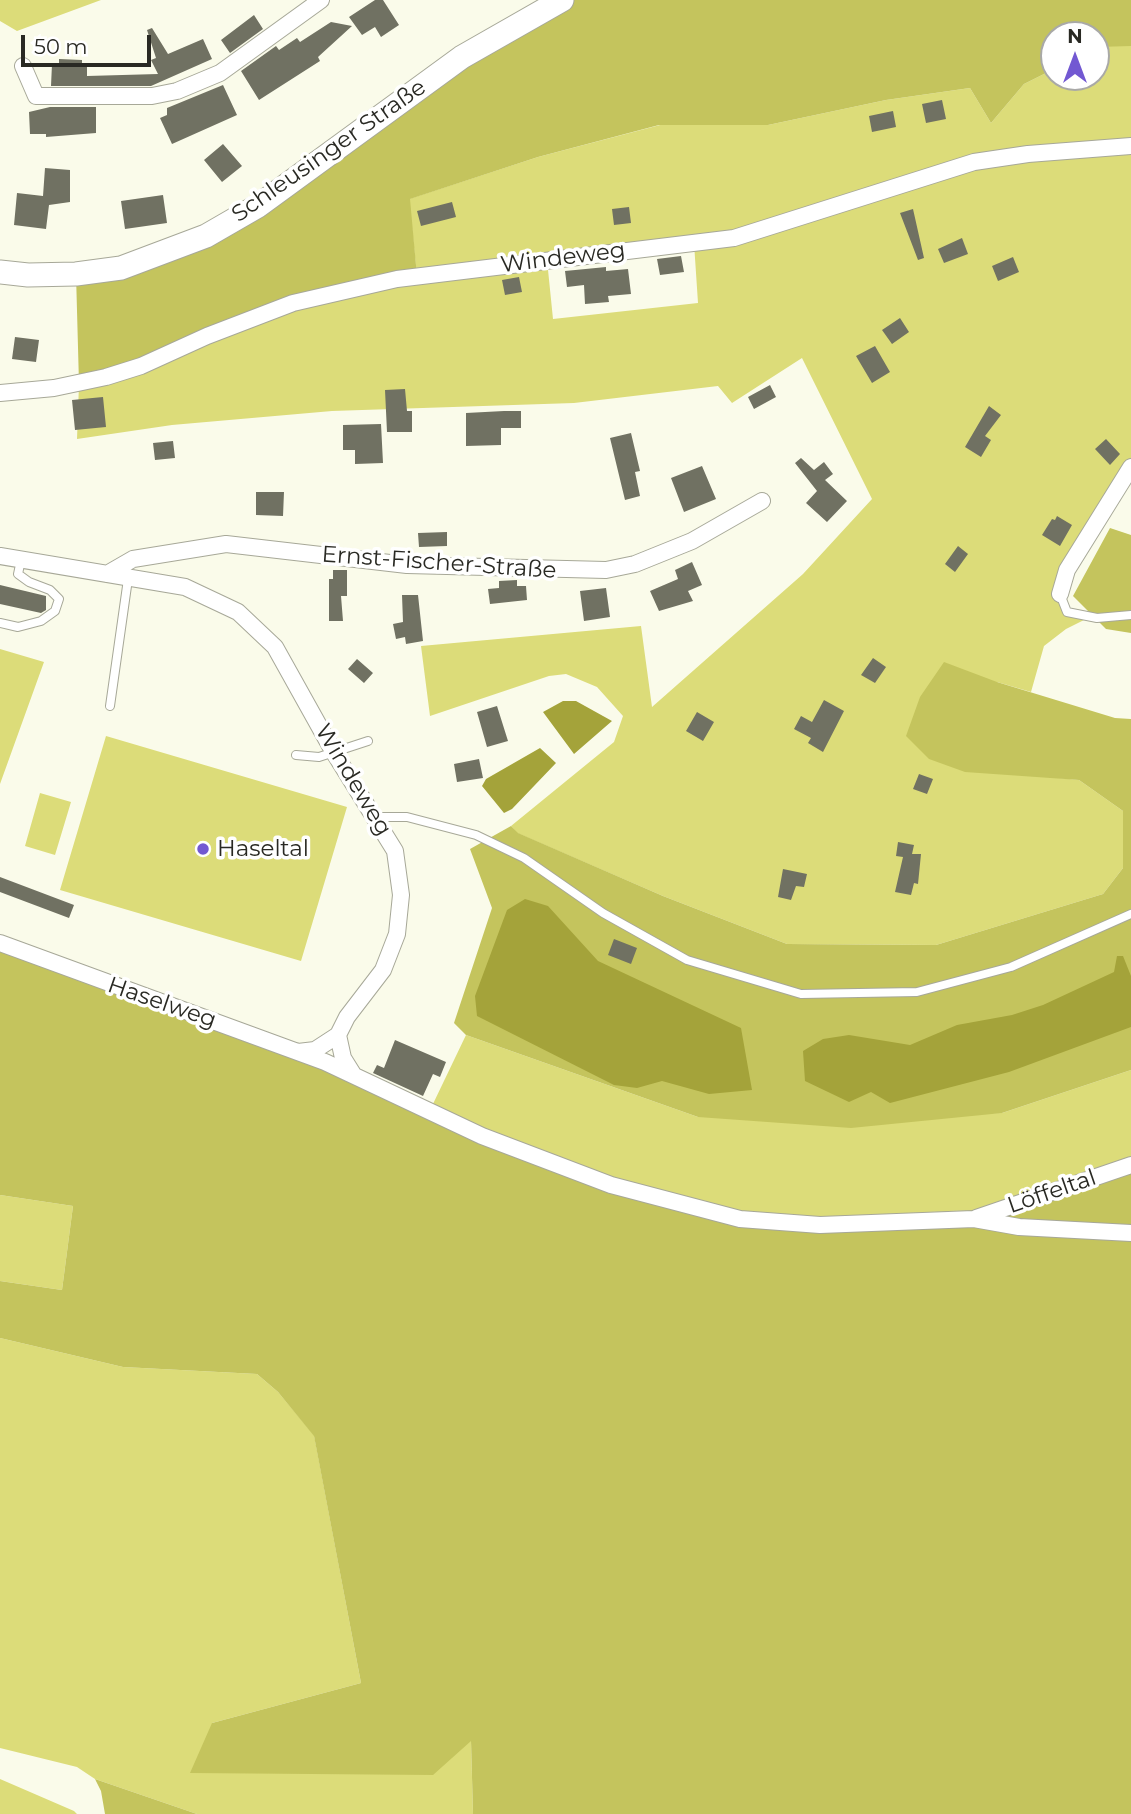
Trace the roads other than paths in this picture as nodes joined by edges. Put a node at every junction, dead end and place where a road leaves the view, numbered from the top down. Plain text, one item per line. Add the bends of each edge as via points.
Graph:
1 (321, 0) edge
2 (562, 0) edge
3 (23, 66) dead end
4 (1131, 146) edge
5 (0, 272) edge
6 (0, 393) edge
7 (1131, 467) edge
8 (762, 502) dead end
9 (0, 556) edge
10 (21, 560) junction
11 (107, 574) junction
12 (128, 579) junction
13 (1060, 594) joint
14 (1131, 615) edge
15 (0, 623) edge
16 (110, 706) dead end
17 (368, 741) dead end
18 (333, 751) junction
19 (296, 755) dead end
20 (376, 817) junction
21 (1131, 914) edge
22 (0, 943) edge
23 (338, 1035) junction
24 (296, 1052) junction
25 (353, 1074) junction
26 (1131, 1165) edge
27 (974, 1219) junction
28 (1131, 1233) edge

1 - 3 street via 220,73 177,91 152,96 36,96
2 - 5 main road, Schleusinger Straße via 462,57 258,206 206,236 121,268 75,274
4 - 6 street, Windeweg via 974,162 734,238 397,279 293,303 106,377
7 - 13 street via 1067,570
8 - 11 street, Ernst-Fischer-Straße via 692,541 635,564 606,570 407,565 226,544 133,559
9 - 10 street, Windeweg
10 - 11 street, Windeweg
10 - 15 lane via 18,574 59,599 55,611 41,621 18,626
11 - 12 street, Windeweg
12 - 16 lane
12 - 18 street, Windeweg via 185,587 238,612 275,647
13 - 14 lane via 1066,612 1097,618
17 - 18 lane
18 - 19 lane via 319,757
18 - 20 street, Windeweg
20 - 21 lane via 407,817 476,835 524,858 603,913 687,960 801,994 917,992 1011,967
20 - 23 street, Windeweg via 396,851 401,895 397,934 383,970
22 - 24 street, Haselweg
23 - 24 street via 316,1049
23 - 25 street via 343,1058
24 - 25 street, Haselweg
25 - 27 street, Haselweg via 482,1136 611,1185 740,1219 820,1225
26 - 27 street, Löffeltal
27 - 28 street via 1019,1227

